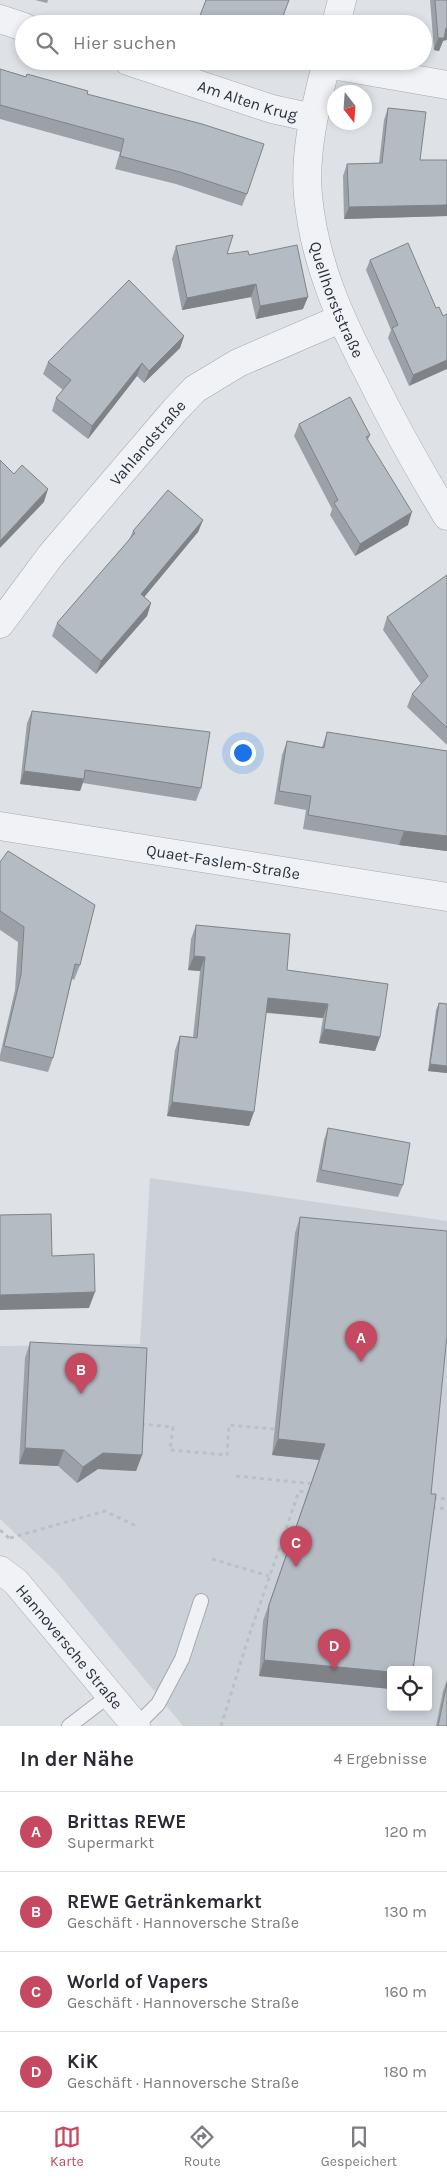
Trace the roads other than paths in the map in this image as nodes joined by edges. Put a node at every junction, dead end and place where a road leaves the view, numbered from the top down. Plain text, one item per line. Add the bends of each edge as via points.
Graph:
1 (342, 0) edge
2 (338, 15) edge
3 (0, 19) edge
4 (15, 24) edge
5 (155, 70) edge
6 (324, 70) edge
7 (364, 70) edge
8 (447, 85) edge
9 (313, 118) junction
10 (340, 319) junction
11 (447, 516) edge
12 (0, 624) edge
13 (0, 826) edge
14 (447, 897) edge
15 (0, 1570) edge
16 (201, 1601) dead end
17 (111, 1694) junction
18 (69, 1726) edge
19 (136, 1726) edge

1 - 2 street
3 - 4 street
5 - 9 street, Am Alten Krug via 272,109
6 - 9 street, Quellhorststraße
7 - 8 street
9 - 10 street, Quellhorststraße via 308,156 308,195 319,260
10 - 11 street, Quellhorststraße via 405,445
10 - 12 street, Vahlandstraße via 238,363 196,389 50,555
13 - 14 street, Quaet-Faslem-Straße
15 - 17 street, Hannoversche Straße via 16,1582
16 - 19 lane via 182,1659 158,1704
17 - 18 lane
17 - 19 street, Hannoversche Straße

